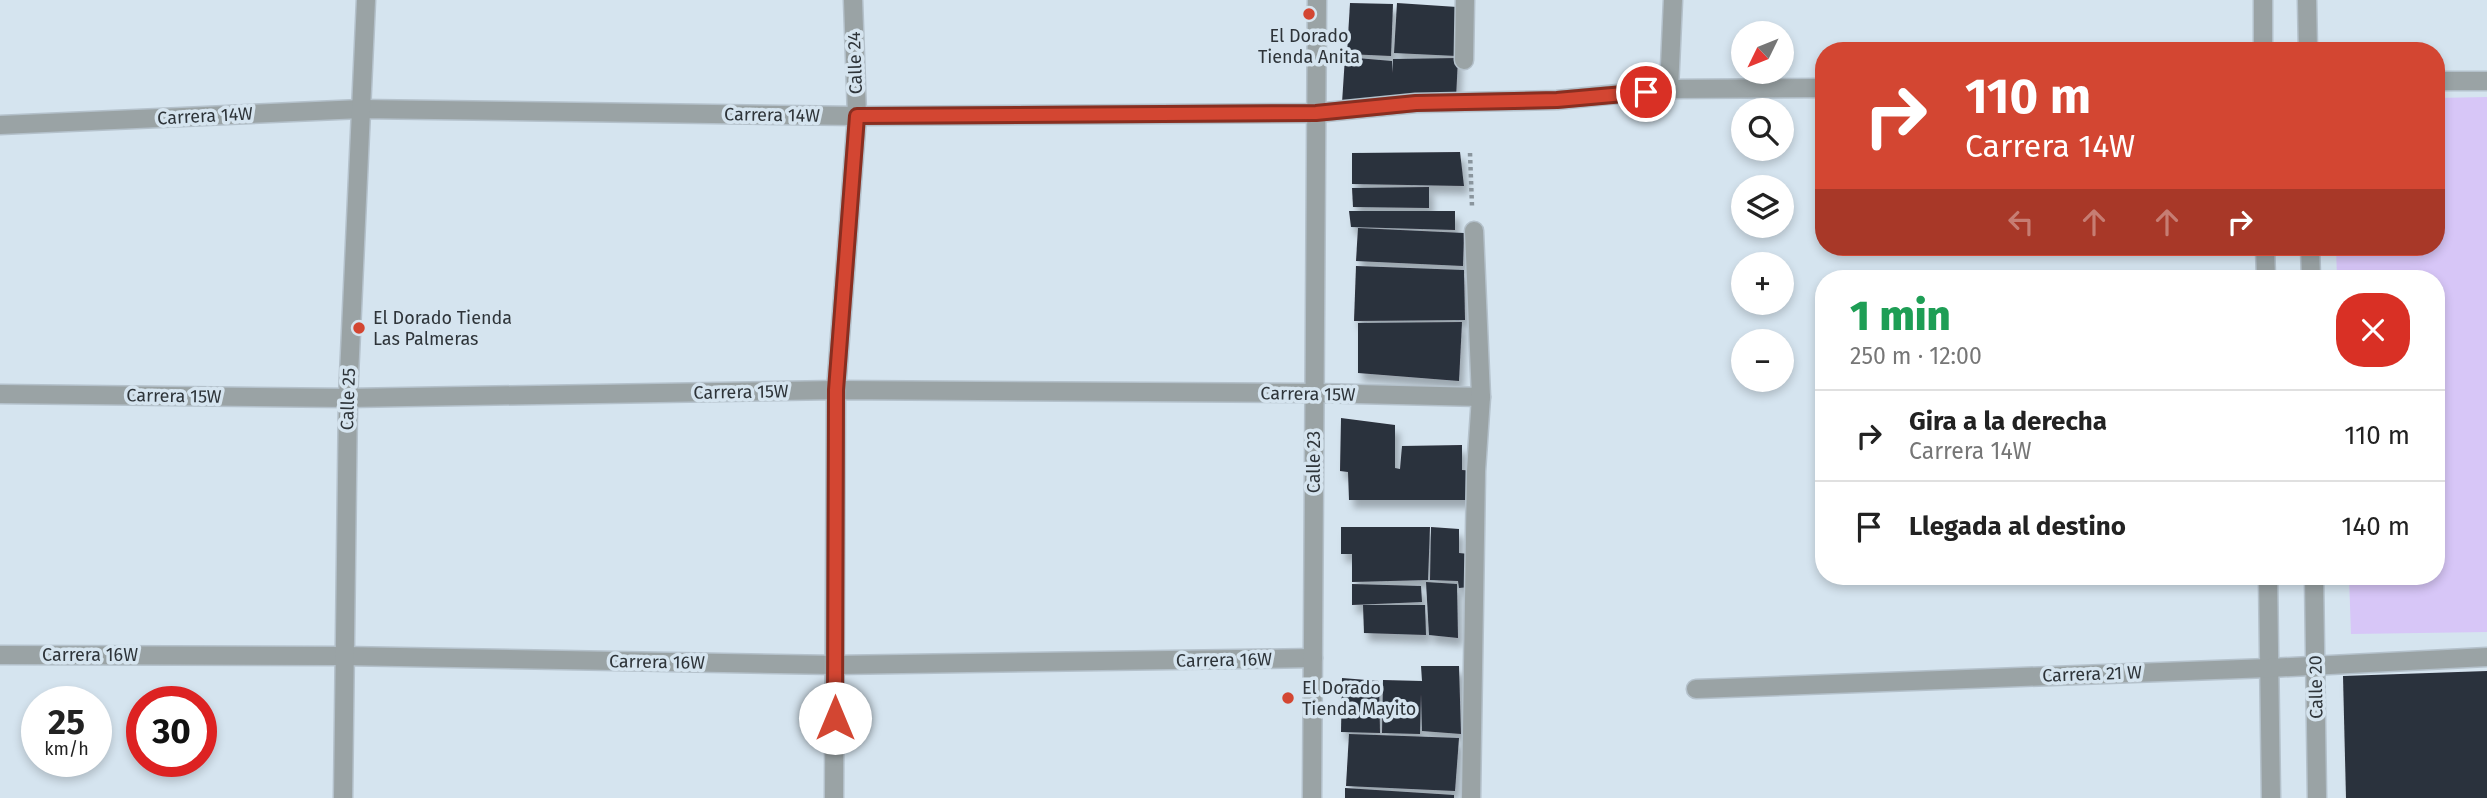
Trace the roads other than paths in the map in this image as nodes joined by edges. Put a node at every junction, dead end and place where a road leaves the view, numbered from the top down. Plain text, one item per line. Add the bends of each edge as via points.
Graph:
1 (366, 0) edge
2 (853, 0) edge
3 (1317, 0) edge
4 (1465, 0) edge
5 (1673, 0) edge
6 (2263, 0) edge
7 (2307, 0) edge
8 (2263, 42) edge
9 (2308, 42) edge
10 (1464, 60) dead end
11 (2445, 81) edge
12 (2487, 81) edge
13 (1815, 88) edge
14 (1669, 89) junction
15 (360, 108) junction
16 (1316, 113) junction
17 (857, 116) junction
18 (0, 125) edge
19 (1474, 231) road end
20 (836, 390) junction
21 (1315, 393) junction
22 (0, 394) edge
23 (1481, 397) junction
24 (348, 398) junction
25 (2268, 585) edge
26 (2314, 585) edge
27 (0, 655) edge
28 (344, 656) junction
29 (2487, 657) edge
30 (1313, 659) junction
31 (2316, 664) junction
32 (835, 665) junction
33 (2269, 668) junction
34 (1696, 689) dead end
35 (343, 798) edge
36 (834, 798) edge
37 (1312, 798) edge
38 (1471, 798) edge
39 (2271, 798) edge
40 (2317, 798) edge

1 - 15 street, Calle 25
2 - 17 street, Calle 24
3 - 16 street, Calle 23
4 - 10 street
5 - 14 street
6 - 8 street
7 - 9 street
11 - 12 street
13 - 14 street, Carrera 14W
14 - 16 street, Carrera 14W
15 - 17 street, Carrera 14W
15 - 18 street, Carrera 14W
15 - 24 street, Calle 25
16 - 17 street, Carrera 14W
16 - 21 street, Calle 23
17 - 20 street, Calle 24
19 - 23 street
20 - 21 street, Carrera 15W
20 - 24 street, Carrera 15W
20 - 32 street, Calle 24
21 - 23 street, Carrera 15W
21 - 30 street, Calle 23
22 - 24 street, Carrera 15W
23 - 38 street
24 - 28 street, Calle 25
25 - 33 street
26 - 31 street, Calle 20
27 - 28 street, Carrera 16W
28 - 32 street, Carrera 16W
28 - 35 street, Calle 25
29 - 31 street, Carrera 21 W
30 - 32 street, Carrera 16W
30 - 37 street, Calle 23
31 - 33 street, Carrera 21 W
31 - 40 street, Calle 20
32 - 36 street, Calle 24
33 - 34 street, Carrera 21 W
33 - 39 street

